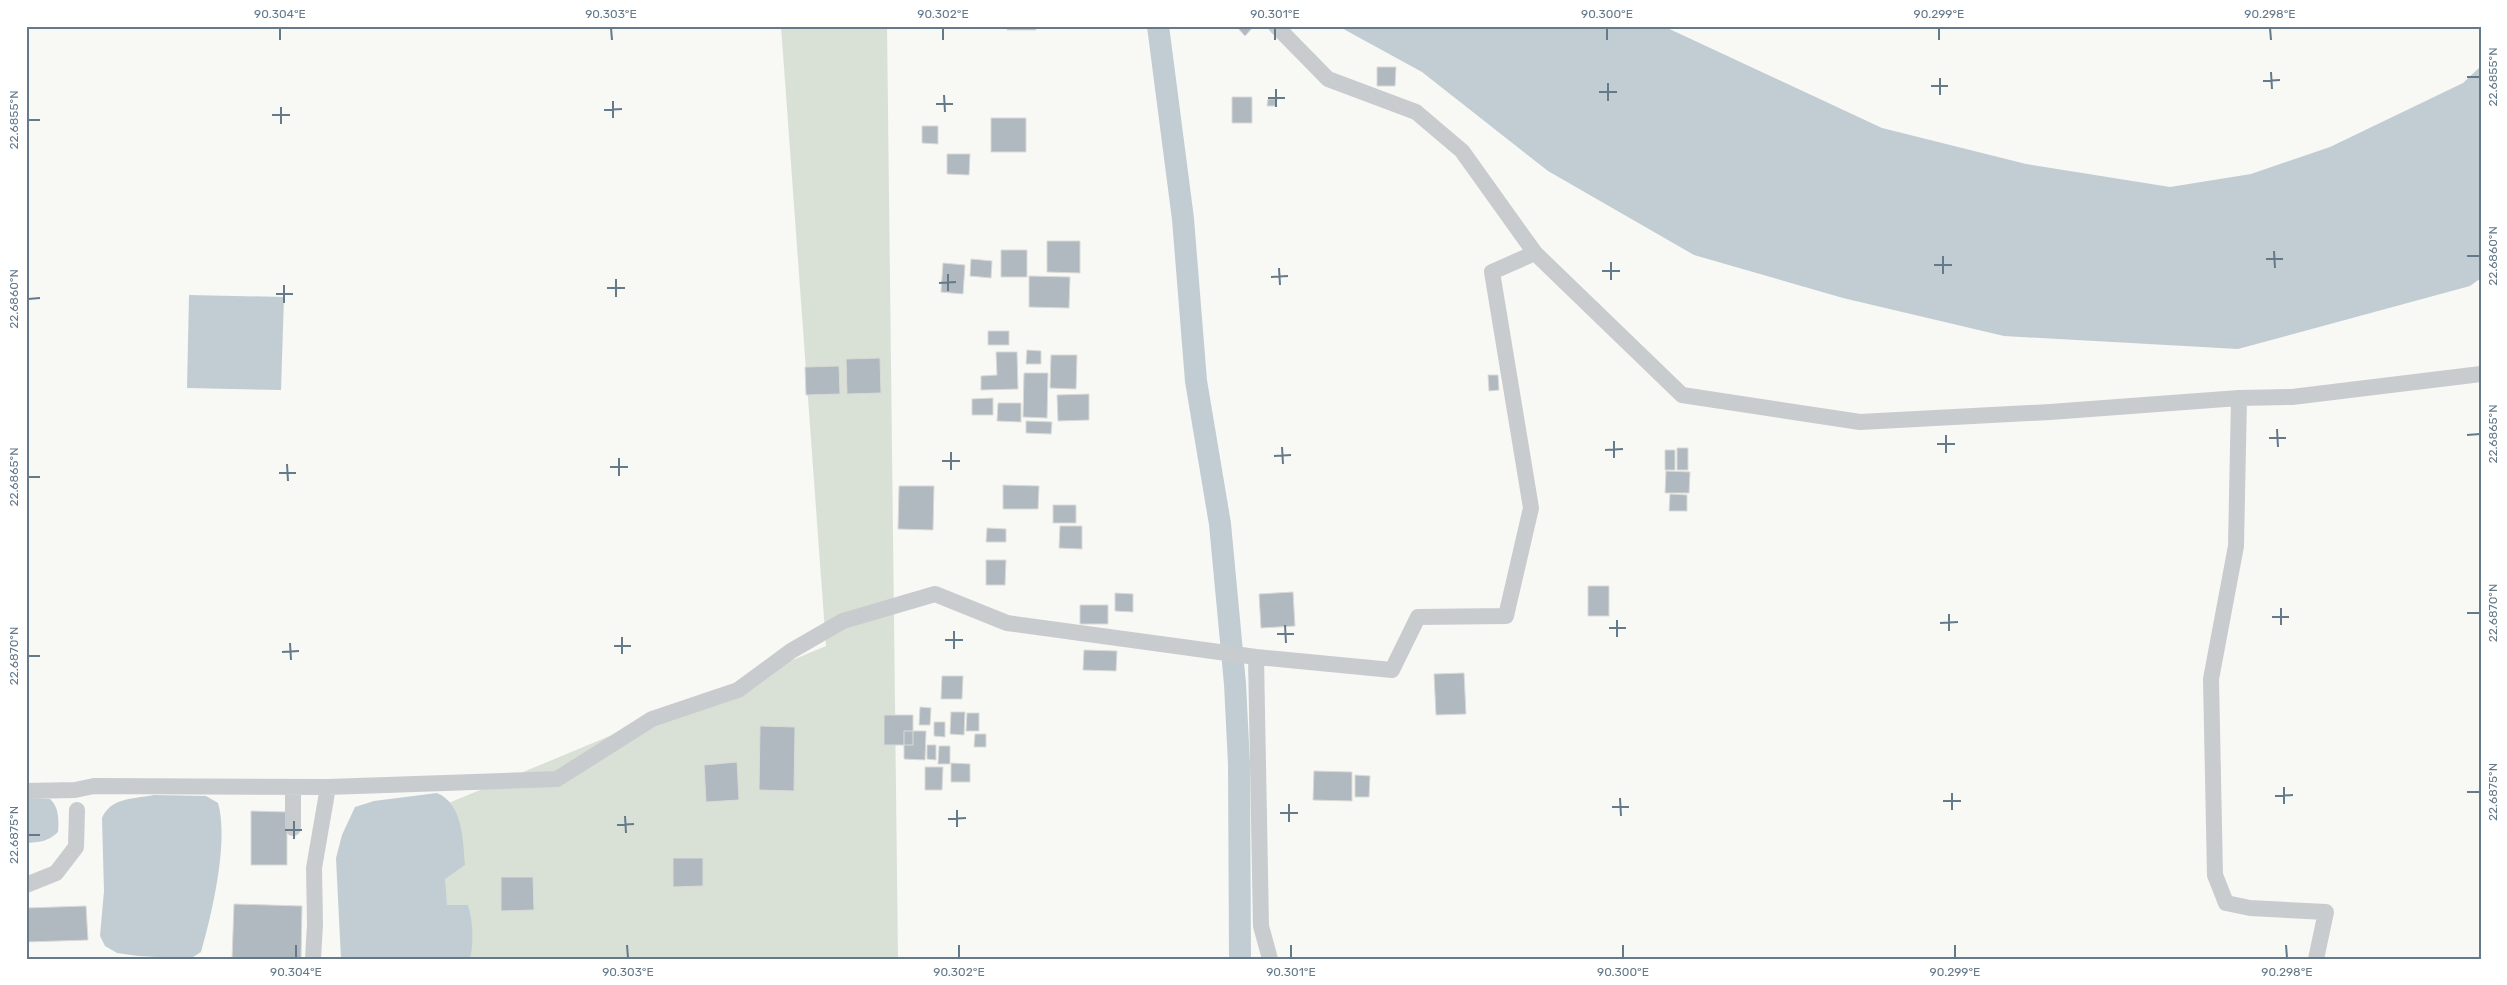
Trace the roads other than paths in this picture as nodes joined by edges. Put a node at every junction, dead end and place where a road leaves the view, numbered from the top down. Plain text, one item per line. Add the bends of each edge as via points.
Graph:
1 (1276, 26) edge
2 (1536, 253) junction
3 (2481, 374) edge
4 (2239, 398) junction
5 (1251, 656) junction
6 (293, 787) junction
7 (328, 787) junction
8 (26, 791) edge
9 (77, 810) dead end
10 (293, 828) dead end
11 (26, 885) edge
12 (313, 959) edge
13 (1270, 959) edge
14 (2316, 959) edge

1 - 2 street via 1328,79 1416,112 1462,151
2 - 4 street via 1682,395 1860,422
2 - 5 street via 1492,272 1531,508 1506,616 1418,617 1392,670
3 - 4 street via 2292,397
4 - 14 street via 2236,546 2211,679 2215,875 2226,903 2250,908 2326,912
5 - 7 street via 1007,622 935,594 843,621 791,651 738,690 652,719 557,779
5 - 13 street via 1261,926
6 - 7 street
6 - 8 street via 94,786 75,790
6 - 10 street
7 - 12 street via 314,868
9 - 11 street via 76,847 56,873

